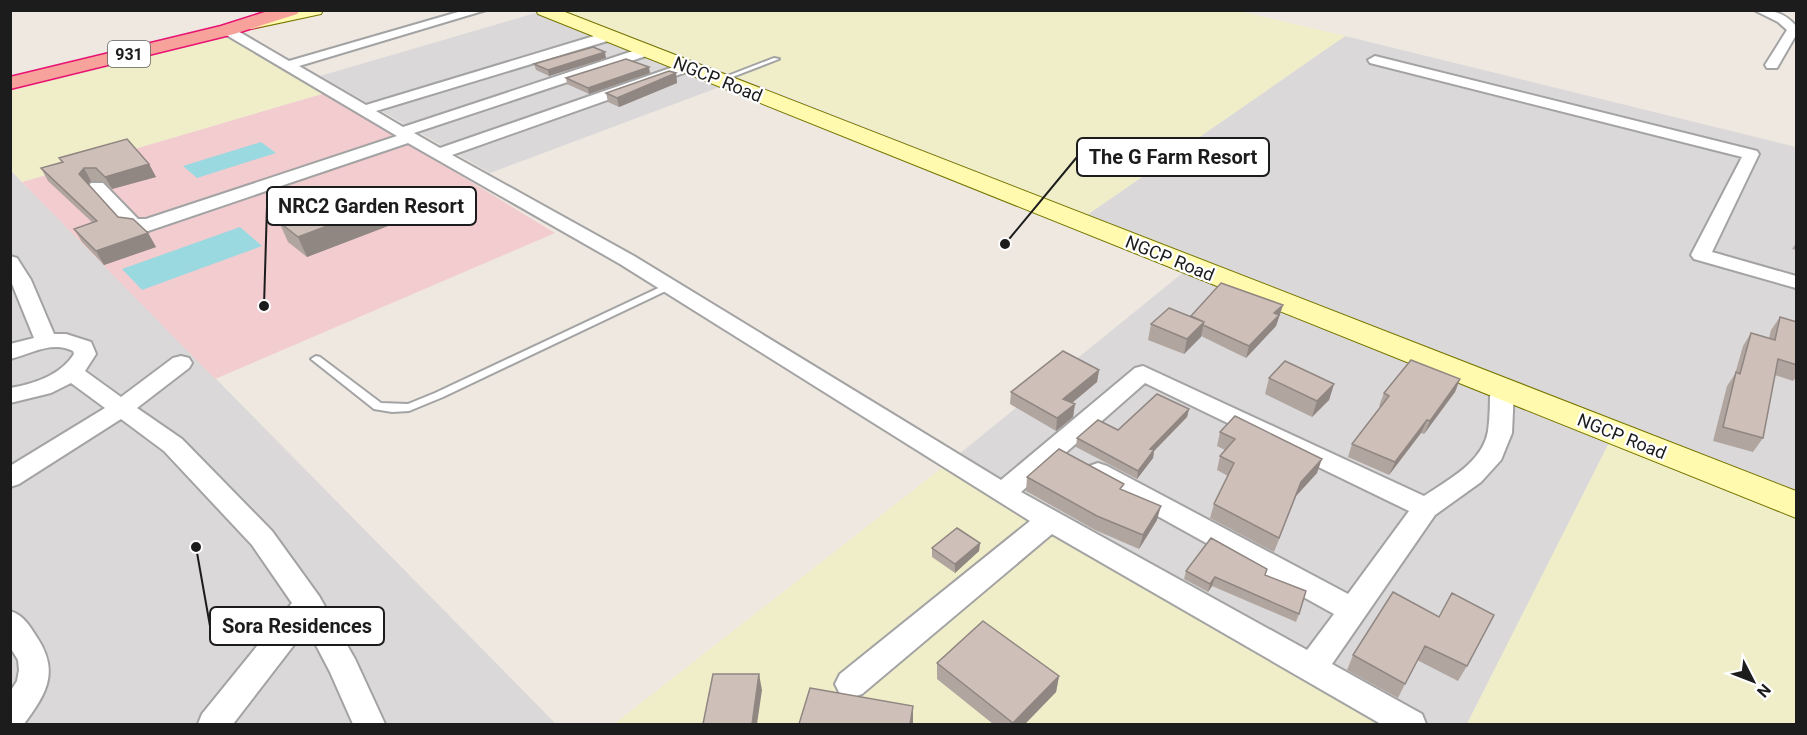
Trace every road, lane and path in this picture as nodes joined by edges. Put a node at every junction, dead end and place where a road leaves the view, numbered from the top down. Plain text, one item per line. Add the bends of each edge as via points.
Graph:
1 (291, 10) edge
2 (315, 10) edge
3 (480, 10) edge
4 (544, 10) edge
5 (1760, 10) edge
6 (247, 25) junction
7 (227, 30) junction
8 (609, 36) junction
9 (647, 51) junction
10 (776, 59) dead end
11 (1375, 60) dead end
12 (1772, 64) dead end
13 (289, 65) junction
14 (687, 67) junction
15 (720, 80) junction
16 (10, 83) edge
17 (364, 110) junction
18 (406, 135) junction
19 (439, 154) junction
20 (97, 187) dead end
21 (10, 262) edge
22 (1797, 282) edge
23 (16, 283) edge
24 (669, 286) junction
25 (46, 341) junction
26 (10, 352) edge
27 (316, 359) dead end
28 (181, 363) dead end
29 (71, 372) junction
30 (1502, 389) junction
31 (10, 396) edge
32 (123, 408) junction
33 (1055, 448) junction
34 (10, 478) edge
35 (1002, 493) junction
36 (1797, 505) edge
37 (1426, 508) junction
38 (1050, 520) junction
39 (309, 604) junction
40 (1352, 610) junction
41 (10, 623) edge
42 (1312, 668) junction
43 (851, 684) dead end
44 (10, 718) edge
45 (214, 724) edge
46 (369, 724) edge
47 (1410, 724) edge

1 - 6 highway, 931
2 - 6 main road
3 - 13 street
4 - 8 main road, NGCP Road
5 - 12 street via 1786,21 1793,30
6 - 7 highway, 931
7 - 13 street
7 - 16 highway, 931
8 - 9 main road, NGCP Road
8 - 17 street
9 - 14 main road, NGCP Road
9 - 18 street
10 - 15 lane
11 - 22 street via 1751,154 1701,255
13 - 17 street
14 - 15 main road, NGCP Road
14 - 19 street
15 - 30 main road, NGCP Road
17 - 18 street
18 - 19 street
18 - 20 street via 147,225 133,225
19 - 24 street
21 - 23 street
23 - 25 street
24 - 27 lane via 409,407 378,406
24 - 35 street
25 - 26 street
25 - 29 street via 76,342 83,347 81,363
28 - 32 street
29 - 31 street via 38,389
29 - 32 street
30 - 36 main road, NGCP Road
30 - 37 street via 1500,433 1492,454 1473,476
32 - 34 street
32 - 39 street via 173,445 254,529
33 - 35 street
33 - 37 street via 1143,373
33 - 40 street
35 - 38 street
37 - 40 street
38 - 42 street
38 - 43 street
39 - 45 street
39 - 46 street
40 - 42 street
41 - 44 street via 35,659 35,680
42 - 47 street

